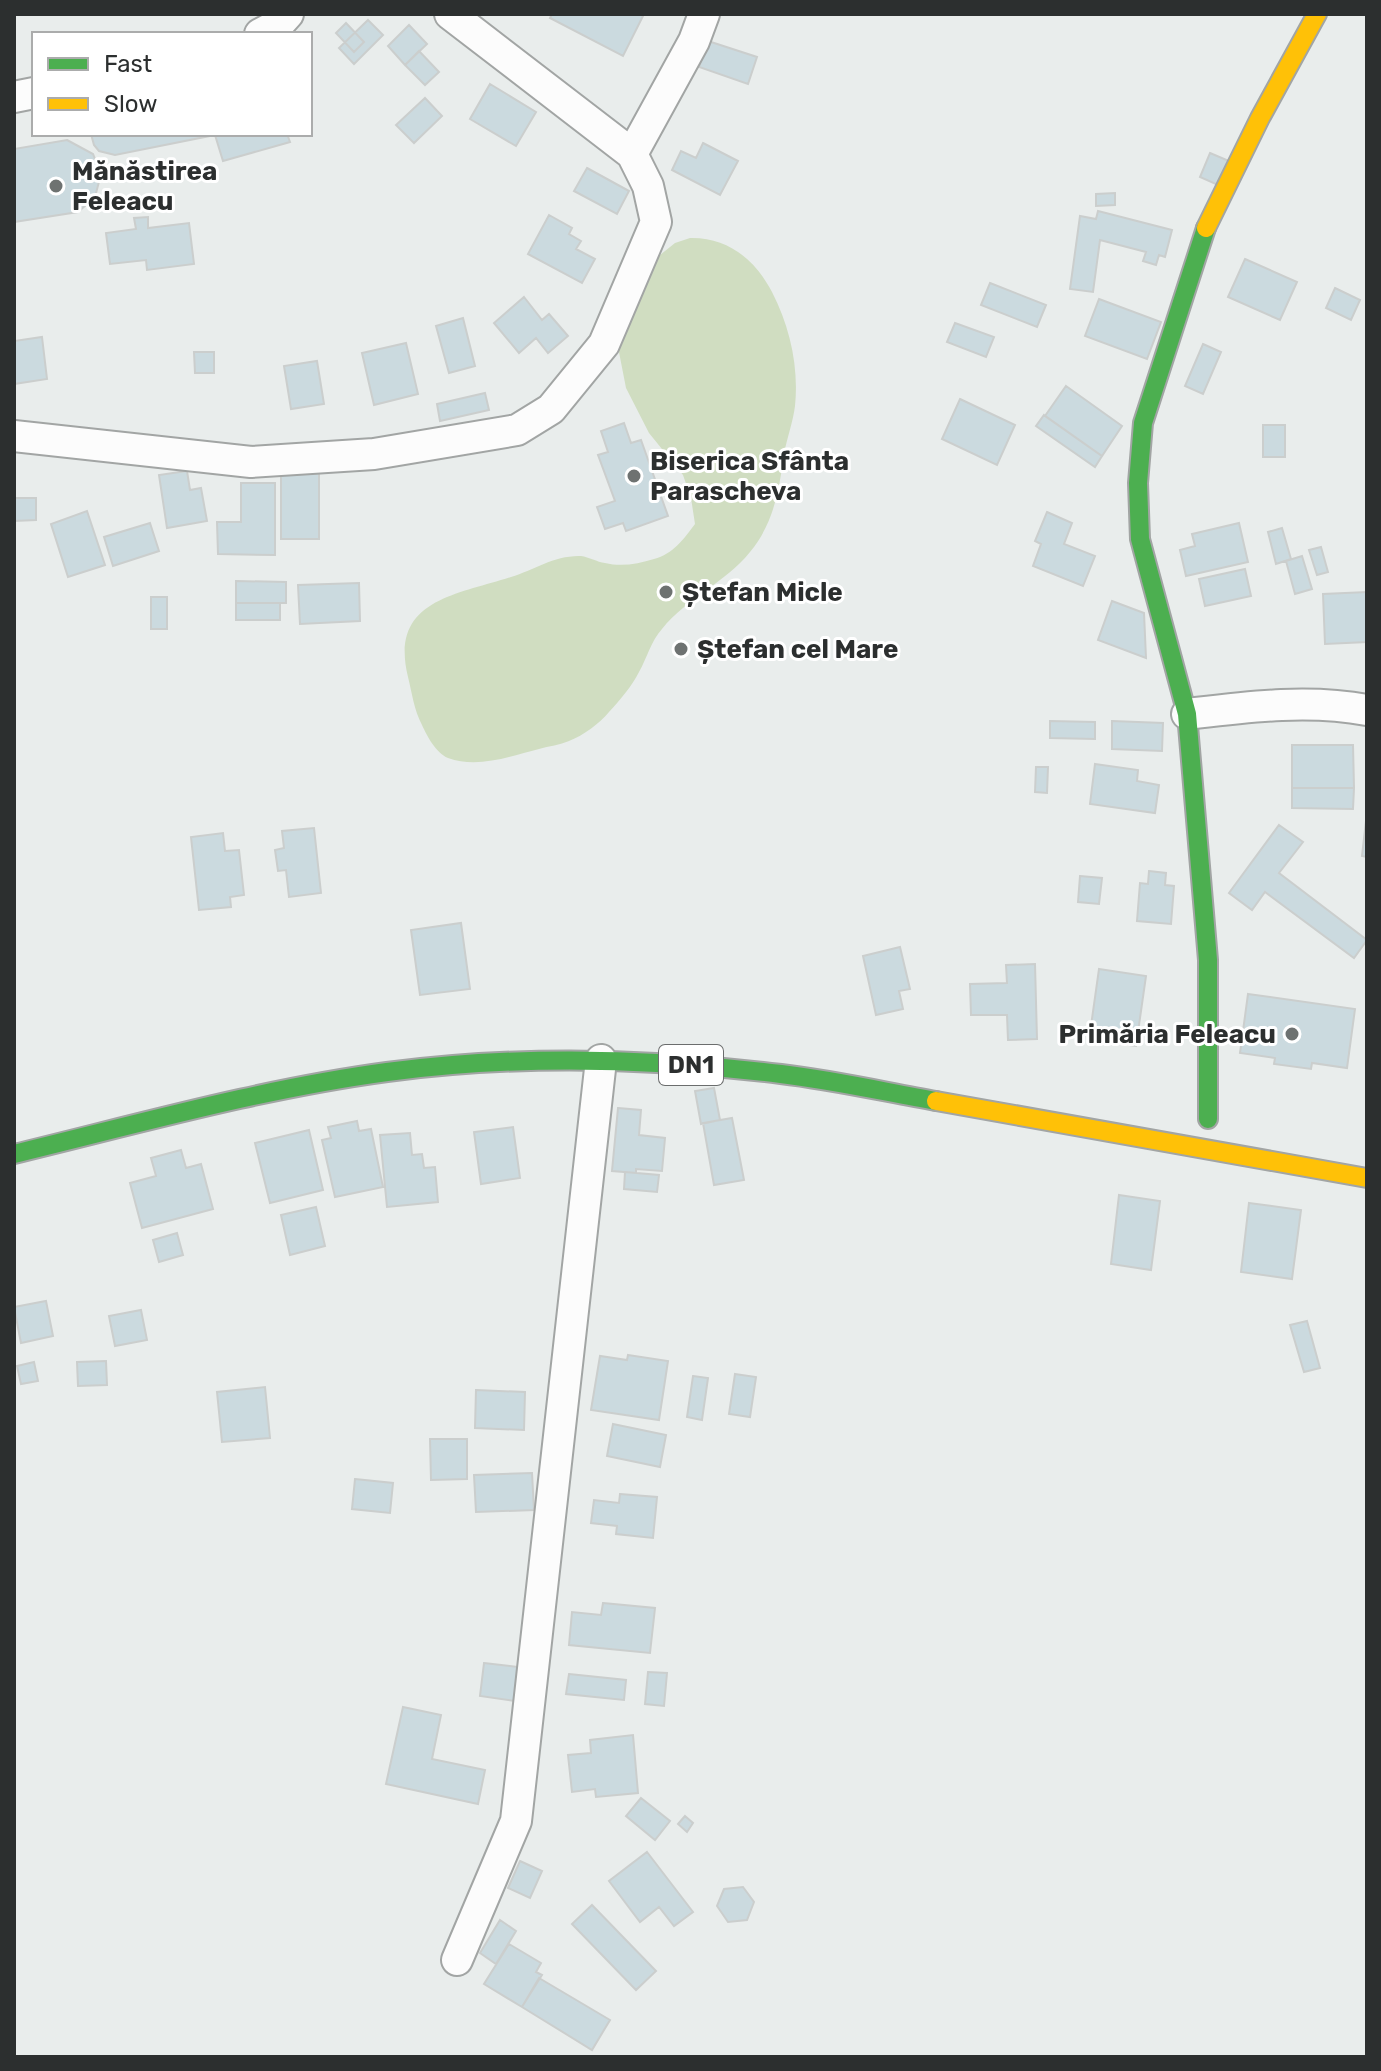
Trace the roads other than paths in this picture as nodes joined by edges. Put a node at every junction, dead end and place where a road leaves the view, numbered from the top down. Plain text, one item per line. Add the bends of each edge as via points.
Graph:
1 (288, 14) edge
2 (450, 14) edge
3 (704, 14) edge
4 (1317, 14) edge
5 (264, 32) edge
6 (632, 154) junction
7 (14, 436) edge
8 (1367, 710) edge
9 (1187, 714) junction
10 (601, 1060) junction
11 (1208, 1119) dead end
12 (14, 1154) edge
13 (1367, 1178) edge
14 (457, 1960) dead end

1 - 5 street
2 - 6 street
3 - 6 street
4 - 9 main road via 1205,231 1143,423 1140,539
6 - 7 street via 648,186 656,222 604,344 551,409 517,430 374,454 251,462
8 - 9 street via 1264,704
9 - 11 main road via 1208,960
10 - 12 main road, DN1 via 441,1066 356,1077
10 - 13 main road, DN1 via 783,1074
10 - 14 street via 516,1821

